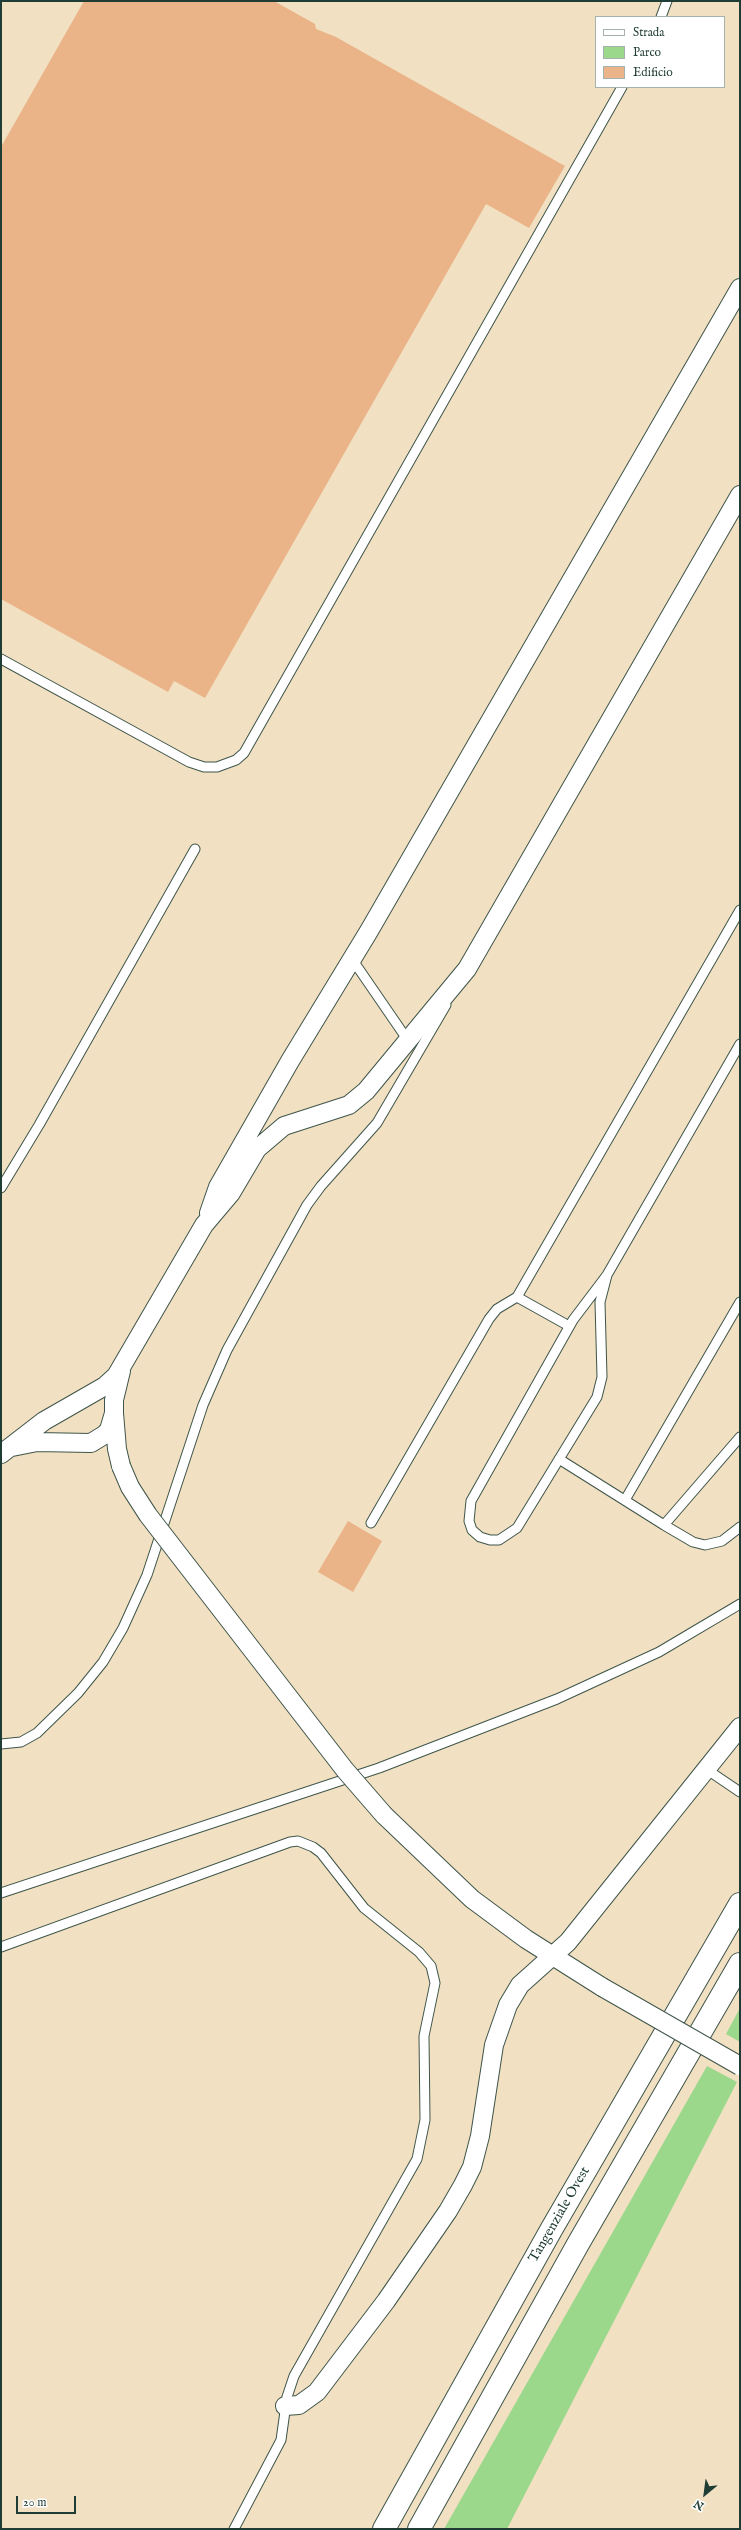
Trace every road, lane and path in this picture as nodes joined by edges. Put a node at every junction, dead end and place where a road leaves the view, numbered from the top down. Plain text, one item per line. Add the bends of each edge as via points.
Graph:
1 (666, 1) edge
2 (661, 16) edge
3 (621, 88) edge
4 (740, 288) edge
5 (740, 495) edge
6 (1, 659) edge
7 (195, 849) dead end
8 (740, 910) edge
9 (352, 959) junction
10 (740, 1044) edge
11 (413, 1048) junction
12 (1, 1188) edge
13 (204, 1225) junction
14 (607, 1275) junction
15 (517, 1297) junction
16 (740, 1302) edge
17 (569, 1326) junction
18 (125, 1363) junction
19 (114, 1413) junction
20 (740, 1437) edge
21 (5, 1451) edge
22 (559, 1459) junction
23 (625, 1500) junction
24 (371, 1522) dead end
25 (664, 1525) junction
26 (740, 1527) edge
27 (740, 1604) edge
28 (740, 1727) edge
29 (1, 1744) edge
30 (706, 1769) junction
31 (740, 1792) edge
32 (1, 1893) edge
33 (740, 1904) edge
34 (1, 1947) edge
35 (553, 1956) junction
36 (740, 1964) edge
37 (740, 2066) edge
38 (285, 2406) junction
39 (234, 2529) edge
40 (384, 2529) edge
41 (419, 2529) edge

1 - 2 lane
3 - 6 lane via 244,753 236,760 217,767 204,767 189,762
4 - 9 street
5 - 11 street via 467,969
7 - 12 lane
8 - 15 lane
9 - 11 lane
9 - 13 street via 218,1187
10 - 14 lane
11 - 13 street via 349,1105 301,1119 284,1126 270,1136 257,1149 231,1193
11 - 29 lane via 377,1124 307,1204 227,1350 203,1405 147,1575 123,1628 103,1662 78,1693 37,1733 20,1742
13 - 18 street
14 - 17 lane
14 - 22 lane via 600,1302 600,1388
15 - 17 lane
15 - 24 lane via 497,1310 489,1319
16 - 23 lane
17 - 22 lane via 471,1501 468,1512 472,1530 480,1537 490,1540 499,1540 510,1535 517,1528
18 - 19 street via 117,1382
18 - 21 street via 105,1386 44,1421
19 - 21 street via 109,1430 98,1440 37,1442
19 - 35 street, bridge via 121,1466 130,1487 148,1515 345,1770 384,1816 472,1899
20 - 25 lane
22 - 23 lane
23 - 25 lane
25 - 26 lane via 689,1540 705,1545 722,1541
27 - 32 lane via 659,1652 557,1699 379,1768
28 - 30 street
30 - 31 lane
30 - 35 street via 568,1942
33 - 40 highway, Tangenziale Ovest via 551,2230
34 - 38 lane via 298,1841 321,1853 364,1908 420,1952 431,1966 435,1983 424,2036 425,2120 417,2159 294,2376
35 - 37 street, bridge
35 - 38 street via 520,1985 508,2005 494,2045 472,2168 448,2211 386,2302 317,2392 299,2405
36 - 41 highway via 574,2250
38 - 39 lane via 285,2425 281,2440

